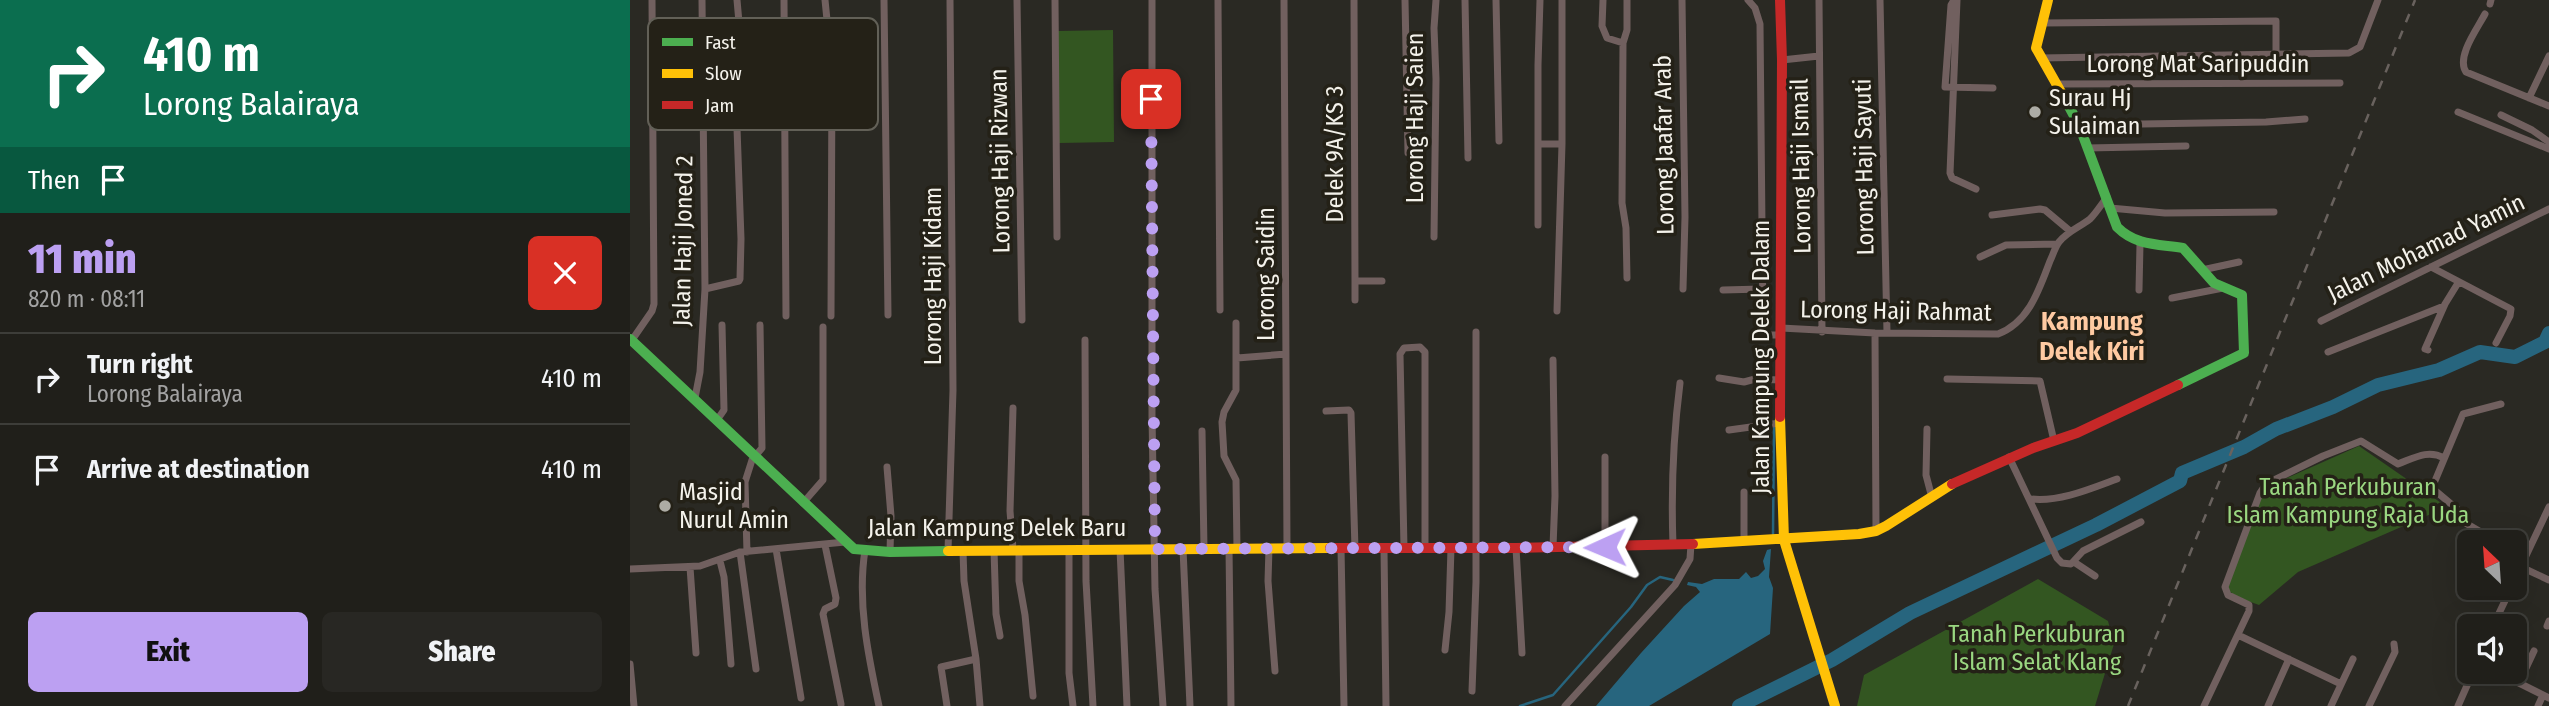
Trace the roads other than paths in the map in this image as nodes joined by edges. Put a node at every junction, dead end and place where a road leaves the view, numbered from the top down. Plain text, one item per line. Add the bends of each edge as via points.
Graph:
1 (652, 0) edge
2 (702, 0) edge
3 (737, 0) edge
4 (785, 0) edge
5 (825, 0) edge
6 (884, 0) edge
7 (950, 0) edge
8 (1017, 0) edge
9 (1055, 0) edge
10 (1152, 0) edge
11 (1218, 0) edge
12 (1284, 0) edge
13 (1354, 0) edge
14 (1405, 0) edge
15 (1436, 0) edge
16 (1465, 0) edge
17 (1496, 0) edge
18 (1540, 0) edge
19 (1562, 0) edge
20 (1603, 0) edge
21 (1627, 0) edge
22 (1682, 0) edge
23 (1748, 0) edge
24 (1780, 0) edge
25 (1819, 0) edge
26 (1880, 0) edge
27 (2048, 0) edge
28 (2378, 0) edge
29 (1954, 2) edge
30 (2485, 14) dead end
31 (652, 18) edge
32 (702, 18) edge
33 (739, 18) edge
34 (785, 18) edge
35 (827, 18) edge
36 (2042, 23) junction
37 (1623, 43) junction
38 (2276, 55) junction
39 (1819, 56) junction
40 (2549, 56) edge
41 (2040, 58) junction
42 (1782, 60) junction
43 (2340, 83) dead end
44 (2057, 84) junction
45 (1954, 87) junction
46 (1993, 88) dead end
47 (2529, 98) junction
48 (2549, 106) edge
49 (2458, 112) dead end
50 (2501, 115) dead end
51 (2305, 119) dead end
52 (2079, 125) junction
53 (653, 130) edge
54 (703, 130) edge
55 (737, 130) edge
56 (785, 130) edge
57 (832, 130) edge
58 (1499, 141) dead end
59 (2549, 142) edge
60 (1538, 144) junction
61 (1562, 144) junction
62 (2186, 146) dead end
63 (2087, 148) junction
64 (2549, 149) edge
65 (1408, 153) dead end
66 (1468, 158) dead end
67 (1976, 189) dead end
68 (2108, 202) junction
69 (2549, 209) edge
70 (2274, 212) dead end
71 (1992, 215) dead end
72 (1538, 225) dead end
73 (2070, 231) junction
74 (1057, 237) dead end
75 (1434, 237) dead end
76 (2057, 244) junction
77 (2140, 244) junction
78 (1980, 257) dead end
79 (2239, 262) dead end
80 (2431, 267) junction
81 (2202, 270) junction
82 (1627, 278) dead end
83 (1354, 281) junction
84 (1382, 281) dead end
85 (2458, 282) junction
86 (2224, 288) junction
87 (705, 289) junction
88 (1683, 289) dead end
89 (1762, 289) junction
90 (1723, 290) dead end
91 (2139, 290) dead end
92 (2172, 298) dead end
93 (1355, 300) dead end
94 (2444, 306) junction
95 (1220, 310) dead end
96 (1557, 311) dead end
97 (888, 315) dead end
98 (786, 316) dead end
99 (831, 316) dead end
100 (1022, 320) dead end
101 (2321, 321) dead end
102 (1236, 323) dead end
103 (722, 325) dead end
104 (760, 325) dead end
105 (823, 327) dead end
106 (1476, 332) dead end
107 (1822, 332) junction
108 (1875, 333) junction
109 (1886, 333) junction
110 (1778, 334) junction
111 (631, 340) edge
112 (1085, 340) dead end
113 (2496, 343) dead end
114 (2428, 350) dead end
115 (2328, 352) dead end
116 (1286, 354) junction
117 (1237, 358) junction
118 (1553, 360) dead end
119 (1719, 378) dead end
120 (1947, 379) dead end
121 (1781, 380) junction
122 (1680, 383) dead end
123 (695, 398) junction
124 (2501, 404) dead end
125 (1013, 408) dead end
126 (1326, 411) dead end
127 (718, 420) junction
128 (1777, 423) junction
129 (1927, 429) dead end
130 (1730, 430) dead end
131 (1202, 432) dead end
132 (2054, 441) junction
133 (755, 456) junction
134 (1605, 457) dead end
135 (2009, 457) junction
136 (2444, 458) junction
137 (887, 467) dead end
138 (2117, 479) dead end
139 (1744, 492) dead end
140 (1931, 494) junction
141 (2031, 499) junction
142 (803, 503) junction
143 (2549, 507) edge
144 (2141, 522) dead end
145 (2477, 530) edge
146 (1875, 531) junction
147 (1784, 540) junction
148 (1744, 541) junction
149 (845, 542) junction
150 (1691, 544) junction
151 (825, 545) junction
152 (1673, 545) junction
153 (1287, 547) junction
154 (1476, 547) junction
155 (1553, 547) junction
156 (1605, 547) junction
157 (1203, 548) junction
158 (1233, 548) junction
159 (1269, 548) junction
160 (1341, 548) junction
161 (1404, 548) junction
162 (1425, 548) junction
163 (1451, 548) junction
164 (1516, 548) junction
165 (776, 549) junction
166 (1016, 549) junction
167 (1069, 549) junction
168 (1086, 549) junction
169 (1120, 549) junction
170 (1155, 549) junction
171 (1183, 549) junction
172 (1355, 549) junction
173 (1384, 549) junction
174 (864, 550) junction
175 (994, 550) junction
176 (948, 551) junction
177 (963, 551) junction
178 (743, 552) junction
179 (890, 552) junction
180 (2527, 552) edge
181 (720, 561) junction
182 (2074, 562) junction
183 (2527, 565) edge
184 (690, 567) junction
185 (630, 569) edge
186 (2095, 576) dead end
187 (2549, 580) edge
188 (2238, 635) junction
189 (1000, 636) dead end
190 (2394, 644) dead end
191 (1445, 650) dead end
192 (2535, 651) dead end
193 (696, 653) dead end
194 (1522, 653) dead end
195 (976, 659) junction
196 (2289, 659) junction
197 (2353, 659) dead end
198 (630, 664) edge
199 (731, 664) dead end
200 (2527, 667) edge
201 (756, 669) dead end
202 (1275, 671) dead end
203 (2341, 684) junction
204 (2468, 684) edge
205 (2521, 684) edge
206 (1472, 691) dead end
207 (1033, 696) dead end
208 (2546, 696) edge
209 (801, 698) dead end
210 (841, 704) dead end
211 (2208, 705) edge
212 (634, 706) edge
213 (879, 706) edge
214 (947, 706) edge
215 (980, 706) edge
216 (1073, 706) edge
217 (1093, 706) edge
218 (1127, 706) edge
219 (1163, 706) edge
220 (1190, 706) edge
221 (1231, 706) edge
222 (1344, 706) edge
223 (1385, 706) edge
224 (1565, 706) edge
225 (1835, 706) edge
226 (2268, 706) edge
227 (2331, 706) edge
228 (2369, 706) edge
229 (2458, 706) edge
230 (2538, 706) edge

1 - 31 street
2 - 32 street, Jalan Haji Joned 2
3 - 33 street
4 - 34 street
5 - 35 street
6 - 97 street
7 - 176 street, Lorong Haji Kidam via 953,390
8 - 100 street, Lorong Haji Rizwan
9 - 74 street
10 - 170 street
11 - 95 street
12 - 116 street, Lorong Saidin
13 - 83 street, Delek 9A/KS 3
14 - 65 street
15 - 75 street, Lorong Haji Saien
16 - 66 street
17 - 58 street
18 - 60 street
19 - 61 street
20 - 37 street via 1602,26 1607,38
21 - 37 street via 1628,30
22 - 88 street, Lorong Jaafar Arab
23 - 89 street via 1760,24
24 - 42 street, Jalan Kampung Delek Dalam
25 - 39 street, Lorong Haji Ismail
26 - 109 street, Lorong Haji Sayuti
27 - 36 street
28 - 38 street via 2356,51
29 - 45 street
29 - 45 street via 1945,87
30 - 47 street via 2462,59 2463,69
36 - 38 street via 2276,21
36 - 41 street via 2036,48
37 - 82 street via 1622,204
38 - 41 street
39 - 42 street
39 - 107 street, Lorong Haji Ismail
40 - 47 street
41 - 44 street
42 - 110 street, Jalan Kampung Delek Dalam
43 - 44 street, Lorong Mat Saripuddin
44 - 52 street
45 - 46 street
45 - 67 street via 1951,176
47 - 48 street
49 - 64 street
50 - 59 street
51 - 52 street
52 - 63 street
53 - 111 street via 654,304
54 - 87 street, Jalan Haji Joned 2
55 - 87 street via 739,281
56 - 98 street
57 - 99 street
60 - 61 street
60 - 72 street
61 - 96 street
62 - 63 street
63 - 68 street
68 - 70 street via 2165,213
68 - 73 street, Lorong Haji Rahmat
68 - 77 street via 2123,235
69 - 80 street, Jalan Mohamad Yamin
71 - 73 street via 2045,210
73 - 76 street, Lorong Haji Rahmat
76 - 78 street via 2006,245
76 - 109 street, Lorong Haji Rahmat via 2034,300 2012,327 1998,334
77 - 81 street via 2183,248
77 - 91 street
79 - 81 street
80 - 85 street
80 - 101 street, Jalan Mohamad Yamin
81 - 86 street
83 - 84 street
83 - 93 street, Delek 9A/KS 3
85 - 94 street
85 - 113 street via 2511,309
86 - 92 street
86 - 132 street, Jalan Kampung Delek Baru via 2244,298 2244,353
87 - 123 street, Jalan Haji Joned 2
89 - 90 street
89 - 110 street via 1763,332
94 - 114 street
94 - 115 street
102 - 117 street
103 - 127 street via 724,410
104 - 133 street via 762,448
105 - 142 street via 823,481
106 - 154 street
107 - 108 street, Lorong Haji Rahmat
107 - 110 street, Lorong Haji Rahmat
108 - 109 street, Lorong Haji Rahmat
108 - 146 street
110 - 121 street, Jalan Kampung Delek Dalam
111 - 123 street, Jalan Kampung Delek Baru
112 - 168 street
116 - 117 street
116 - 153 street, Lorong Saidin
117 - 158 street via 1236,390 1222,422 1224,456 1236,480
118 - 155 street
119 - 121 street
120 - 132 street via 2040,380
121 - 128 street, Jalan Kampung Delek Dalam
122 - 152 street via 1671,480
123 - 127 street, Jalan Kampung Delek Baru
124 - 136 street via 2463,414
125 - 166 street via 1010,512
126 - 172 street via 1352,413
127 - 133 street, Jalan Kampung Delek Baru
128 - 130 street
128 - 147 street, Jalan Kampung Delek Dalam
129 - 140 street via 1926,475
131 - 157 street
132 - 135 street, Jalan Kampung Delek Baru
133 - 142 street, Jalan Kampung Delek Baru
133 - 178 street via 746,482
134 - 156 street
135 - 140 street, Jalan Kampung Delek Baru
135 - 141 street
136 - 145 street via 2432,488 2457,509 2457,517
136 - 188 street via 2428,453 2398,464 2361,441 2266,484 2225,591 2249,605
137 - 179 street
138 - 141 street via 2057,498
139 - 148 street
140 - 146 street, Jalan Kampung Delek Baru
141 - 182 street via 2057,558 2067,565
142 - 149 street, Jalan Kampung Delek Baru
143 - 180 street
144 - 182 street via 2083,551
146 - 147 street, Jalan Kampung Delek Baru
147 - 148 street, Jalan Kampung Delek Baru
147 - 225 street, Jalan Kampung Delek Dalam
148 - 150 street, Jalan Kampung Delek Baru
149 - 151 street
149 - 174 street, Jalan Kampung Delek Baru
150 - 152 street, Jalan Kampung Delek Baru
150 - 224 street via 1690,559 1675,585
151 - 165 street
151 - 210 street via 836,598 835,604 823,611
152 - 156 street, Jalan Kampung Delek Baru
153 - 159 street, Jalan Kampung Delek Baru
153 - 160 street, Jalan Kampung Delek Baru
154 - 163 street, Jalan Kampung Delek Baru
154 - 164 street, Jalan Kampung Delek Baru
154 - 206 street
155 - 156 street, Jalan Kampung Delek Baru
155 - 164 street, Jalan Kampung Delek Baru
157 - 158 street, Jalan Kampung Delek Baru
157 - 171 street, Jalan Kampung Delek Baru
158 - 159 street, Jalan Kampung Delek Baru
158 - 221 street
159 - 202 street
160 - 172 street, Jalan Kampung Delek Baru
160 - 222 street
161 - 162 street, Jalan Kampung Delek Baru
161 - 162 street via 1400,354 1404,348 1420,347 1425,352
161 - 173 street, Jalan Kampung Delek Baru
162 - 163 street, Jalan Kampung Delek Baru
163 - 191 street
164 - 194 street
165 - 178 street
165 - 209 street
166 - 167 street, Jalan Kampung Delek Baru
166 - 175 street, Jalan Kampung Delek Baru
166 - 207 street
167 - 168 street, Jalan Kampung Delek Baru
167 - 216 street
168 - 169 street, Jalan Kampung Delek Baru
168 - 217 street
169 - 170 street, Jalan Kampung Delek Baru
169 - 218 street
170 - 171 street, Jalan Kampung Delek Baru
170 - 219 street
171 - 220 street
172 - 173 street, Jalan Kampung Delek Baru
173 - 223 street
174 - 179 street, Jalan Kampung Delek Baru
174 - 213 street via 863,610
175 - 177 street, Jalan Kampung Delek Baru
175 - 189 street
176 - 177 street, Jalan Kampung Delek Baru
176 - 179 street, Jalan Kampung Delek Baru
177 - 195 street
178 - 181 street
178 - 201 street
181 - 184 street
181 - 199 street
182 - 186 street
183 - 187 street
184 - 185 street
184 - 193 street
188 - 196 street
188 - 211 street
190 - 228 street via 2395,652
192 - 200 street
195 - 214 street via 942,667
195 - 215 street
196 - 203 street
196 - 226 street
197 - 203 street
198 - 212 street
203 - 227 street
204 - 229 street
205 - 208 street
208 - 230 street

